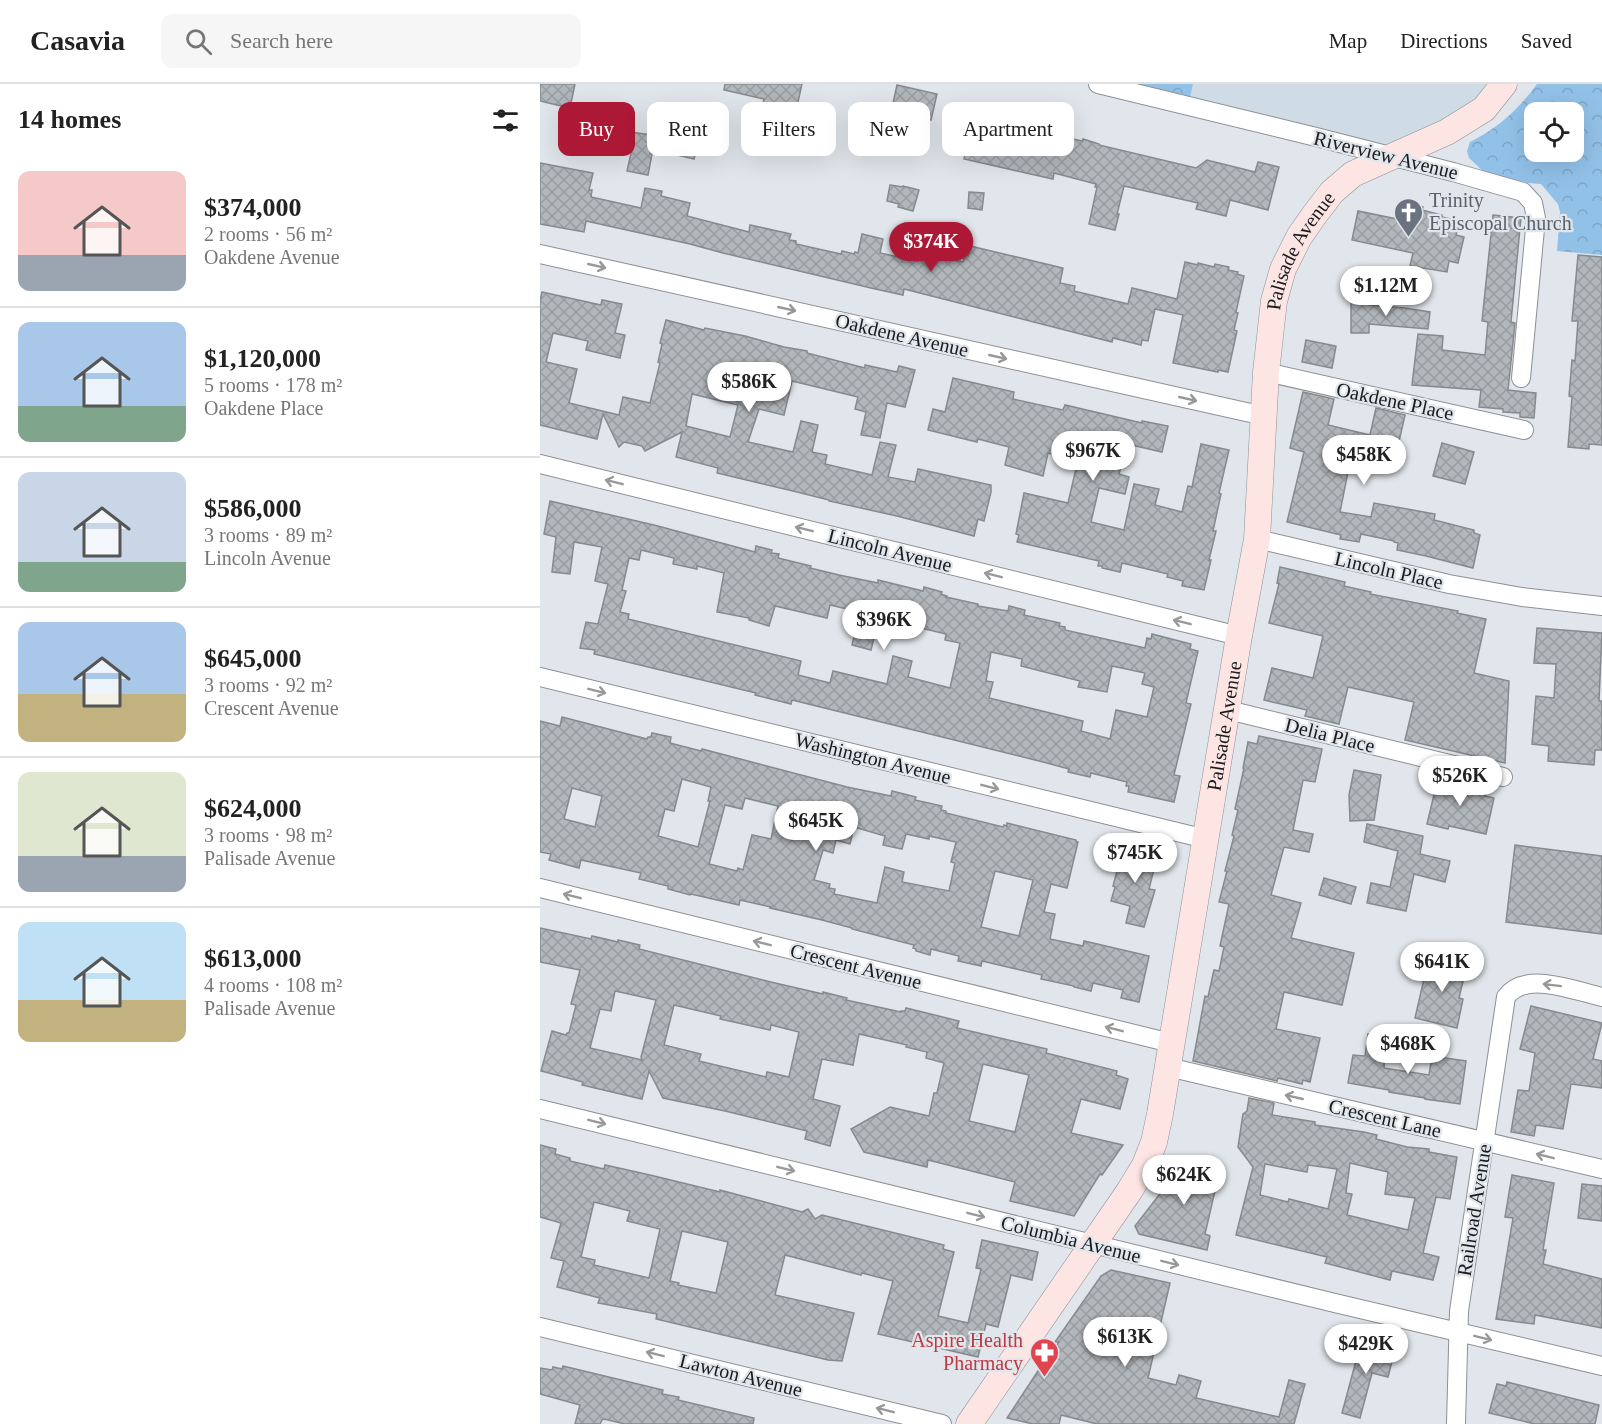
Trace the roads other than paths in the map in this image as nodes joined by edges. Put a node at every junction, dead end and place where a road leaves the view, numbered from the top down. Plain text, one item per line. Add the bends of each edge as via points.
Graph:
1 (1098, 84) edge
2 (1504, 84) edge
3 (1391, 156) junction
4 (540, 254) edge
5 (1266, 372) junction
6 (1521, 378) dead end
7 (1264, 416) junction
8 (1524, 429) dead end
9 (540, 464) edge
10 (1257, 539) junction
11 (1602, 606) edge
12 (1239, 636) junction
13 (540, 677) edge
14 (1228, 710) junction
15 (1503, 777) dead end
16 (1206, 840) junction
17 (540, 888) edge
18 (1602, 997) edge
19 (1169, 1055) junction
20 (540, 1108) edge
21 (1485, 1141) junction
22 (1602, 1170) edge
23 (1093, 1244) junction
24 (540, 1327) edge
25 (1459, 1332) junction
26 (1602, 1366) edge
27 (942, 1424) edge
28 (969, 1424) edge
29 (1456, 1424) edge

1 - 3 street, Riverview Avenue
2 - 3 main road, Palisade Avenue via 1484,109 1447,132
3 - 5 main road, Palisade Avenue via 1353,174 1332,192 1299,237 1283,269 1274,301
3 - 6 street, Riverview Avenue via 1523,192 1533,203 1536,218
4 -> 7 street, Oakdene Avenue
5 - 7 main road, Palisade Avenue
5 - 8 street, Oakdene Place
7 - 10 main road, Palisade Avenue
12 -> 9 street, Lincoln Avenue
10 - 11 street, Lincoln Place via 1449,584
10 - 12 main road, Palisade Avenue
12 - 14 main road, Palisade Avenue
13 -> 16 street, Washington Avenue
14 - 15 street, Delia Place
14 - 16 main road, Palisade Avenue
16 - 19 main road, Palisade Avenue
19 -> 17 street, Crescent Avenue
18 -> 21 street, Railroad Avenue via 1557,985 1526,984 1511,990 1506,998
21 -> 19 street, Crescent Lane
19 - 23 main road, Palisade Avenue via 1161,1114 1145,1165
20 -> 23 street, Columbia Avenue
22 -> 21 street, Crescent Lane
21 - 25 street, Railroad Avenue
23 -> 25 street, Columbia Avenue
23 - 28 main road, Palisade Avenue
27 -> 24 street, Lawton Avenue
25 -> 26 street, Columbia Avenue
25 - 29 street, Railroad Avenue

